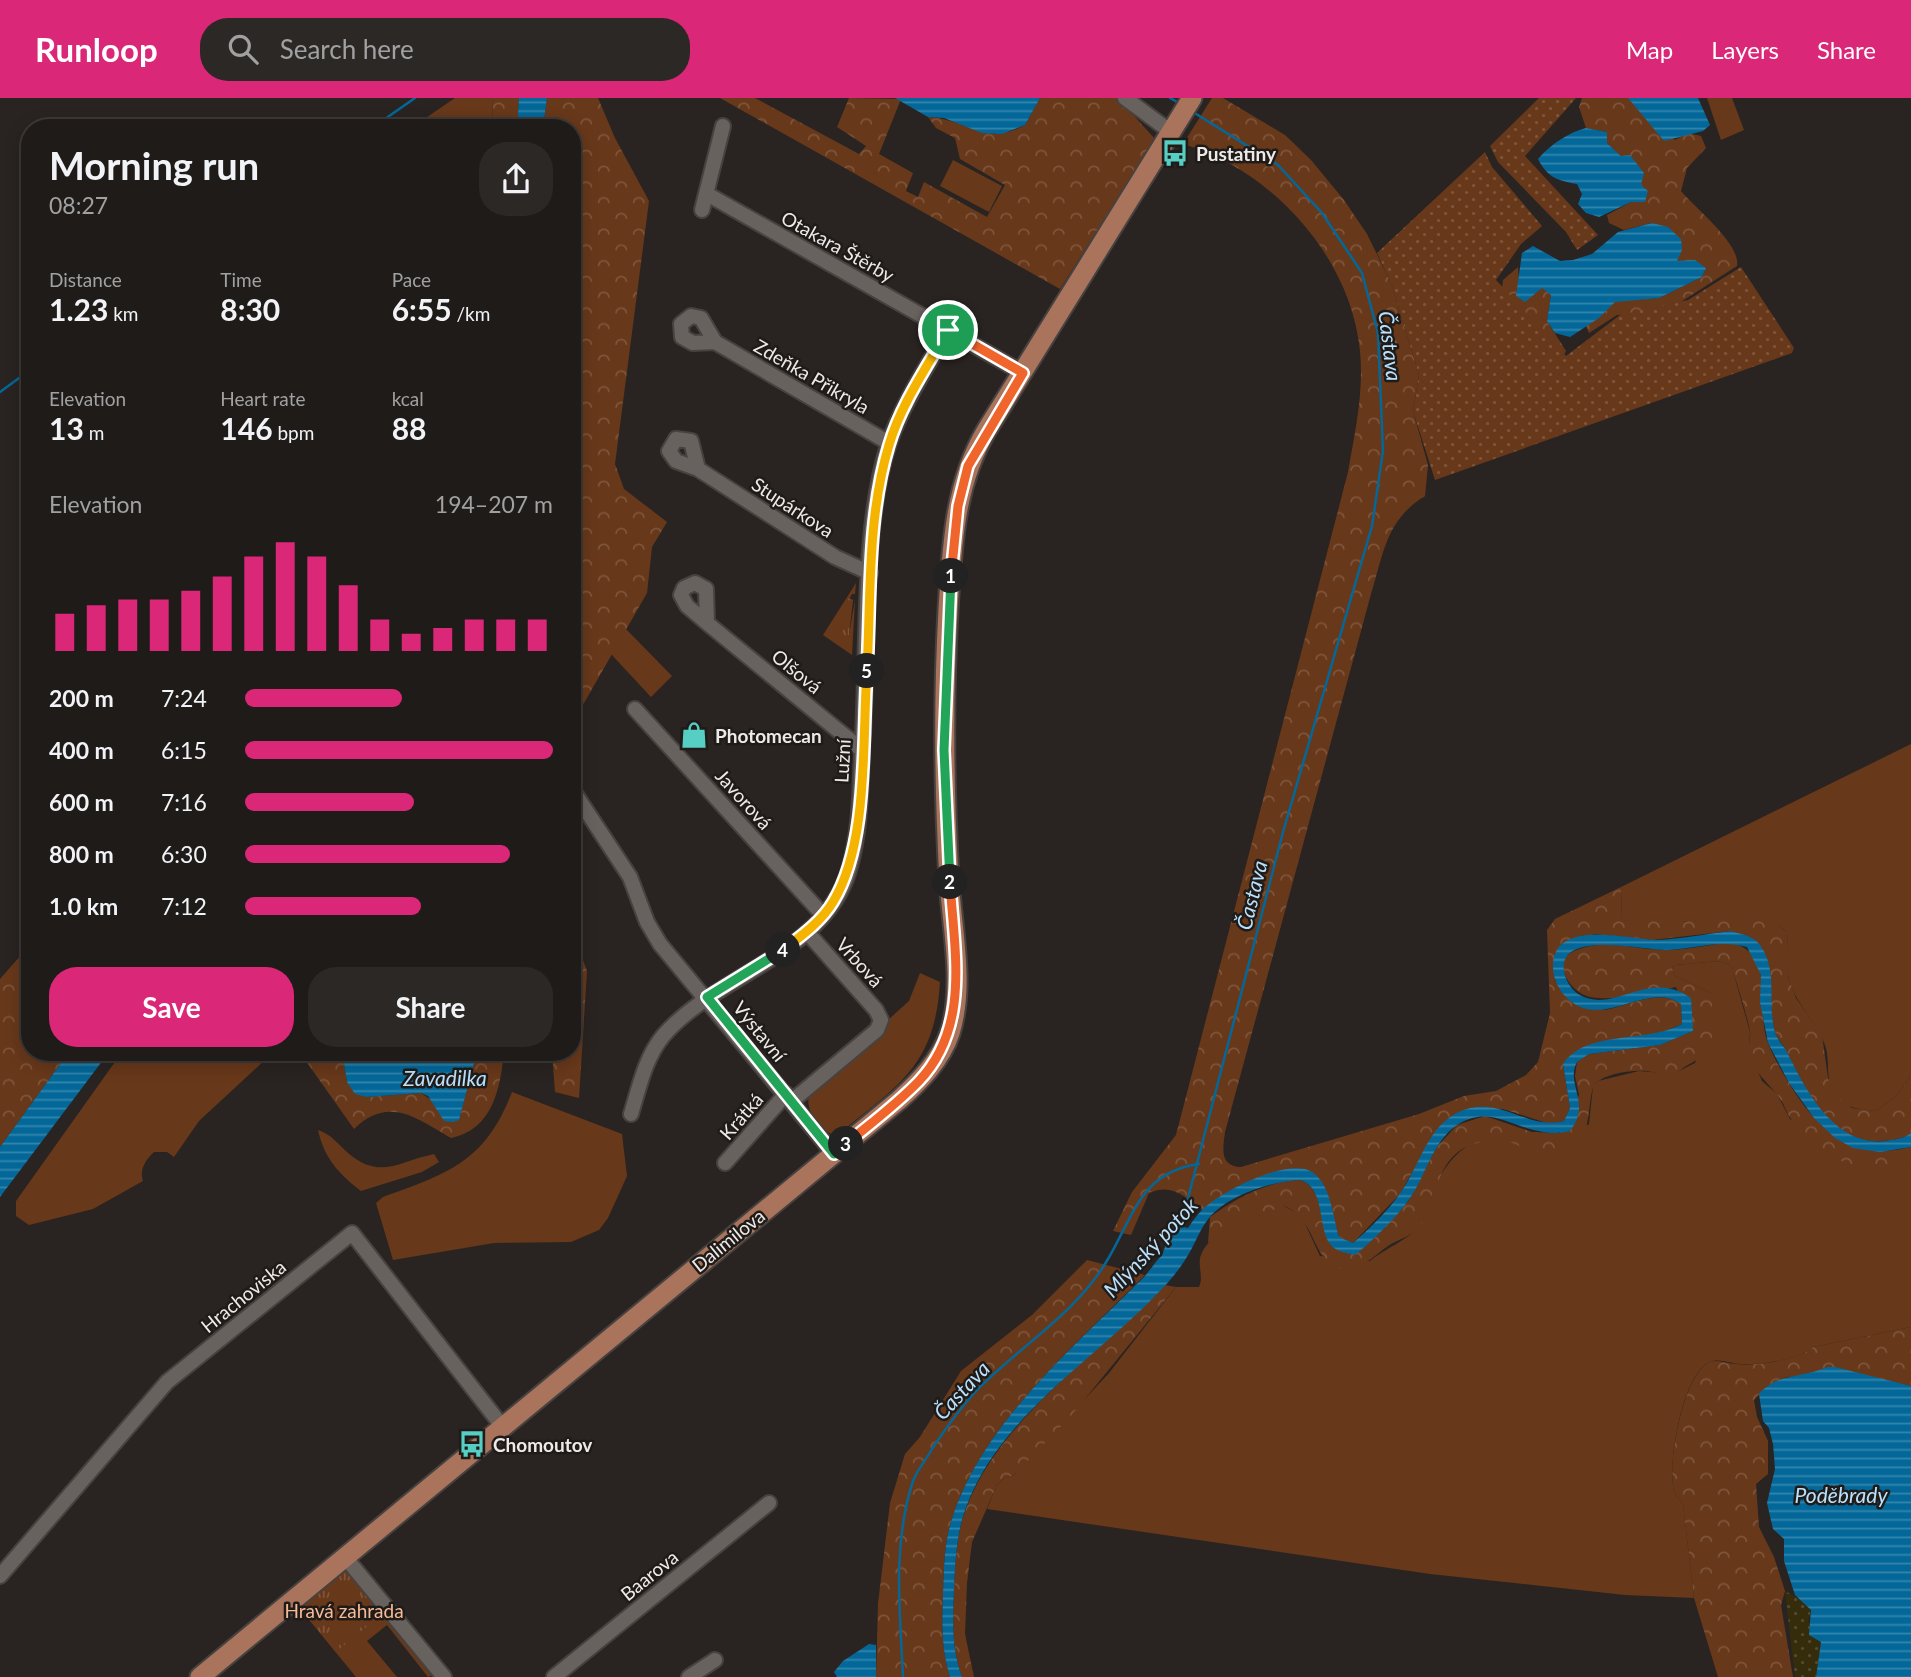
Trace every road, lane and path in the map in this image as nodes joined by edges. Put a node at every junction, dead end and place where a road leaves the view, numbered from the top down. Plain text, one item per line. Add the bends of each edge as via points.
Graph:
1 (1125, 98) edge
2 (1192, 98) edge
3 (723, 126) dead end
4 (1174, 127) junction
5 (706, 194) junction
6 (702, 210) dead end
7 (948, 330) junction
8 (715, 342) dead end
9 (1023, 373) junction
10 (889, 443) junction
11 (698, 469) dead end
12 (870, 573) junction
13 (707, 623) dead end
14 (635, 709) dead end
15 (862, 750) junction
16 (581, 803) edge
17 (823, 915) junction
18 (807, 932) junction
19 (707, 997) junction
20 (881, 1020) joint
21 (789, 1098) junction
22 (631, 1114) dead end
23 (834, 1154) junction
24 (725, 1163) dead end
25 (502, 1426) junction
26 (769, 1503) dead end
27 (345, 1557) junction
28 (0, 1576) edge
29 (715, 1660) dead end
30 (200, 1677) edge
31 (444, 1677) edge
32 (554, 1677) edge
33 (689, 1677) edge

1 - 4 street
2 - 4 main road, Dalimilova
3 - 5 street
4 - 9 main road, Dalimilova
5 - 6 street
5 - 7 street, Otakara Štěrby
7 - 9 street, Otakara Štěrby
7 - 10 street, Lužní
8 - 10 street, Zdeňka Přikryla
9 - 23 main road, Dalimilova via 978,445 960,490 946,655 944,776 954,1017 943,1048 926,1074
10 - 12 street, Lužní
11 - 12 street, Stupárkova via 835,557
12 - 15 street, Lužní
13 - 15 street, Olšová
14 - 17 street, Javorová
15 - 17 street, Lužní via 858,826 849,871
16 - 19 street, Výstavní via 630,877 660,944
17 - 18 street, Lužní
18 - 19 street, Lužní
18 - 20 street, Vrbová
19 - 21 street, Výstavní
19 - 22 street, Lužní via 661,1039 644,1069
20 - 21 street, Krátká via 877,1030
21 - 23 street, Výstavní
21 - 24 street, Krátká
23 - 25 main road, Dalimilova
25 - 27 main road, Dalimilova
25 - 28 street, Hrachoviska via 352,1233 167,1382
26 - 32 street, Baarova
27 - 30 main road, Dalimilova
27 - 31 street
29 - 33 street

